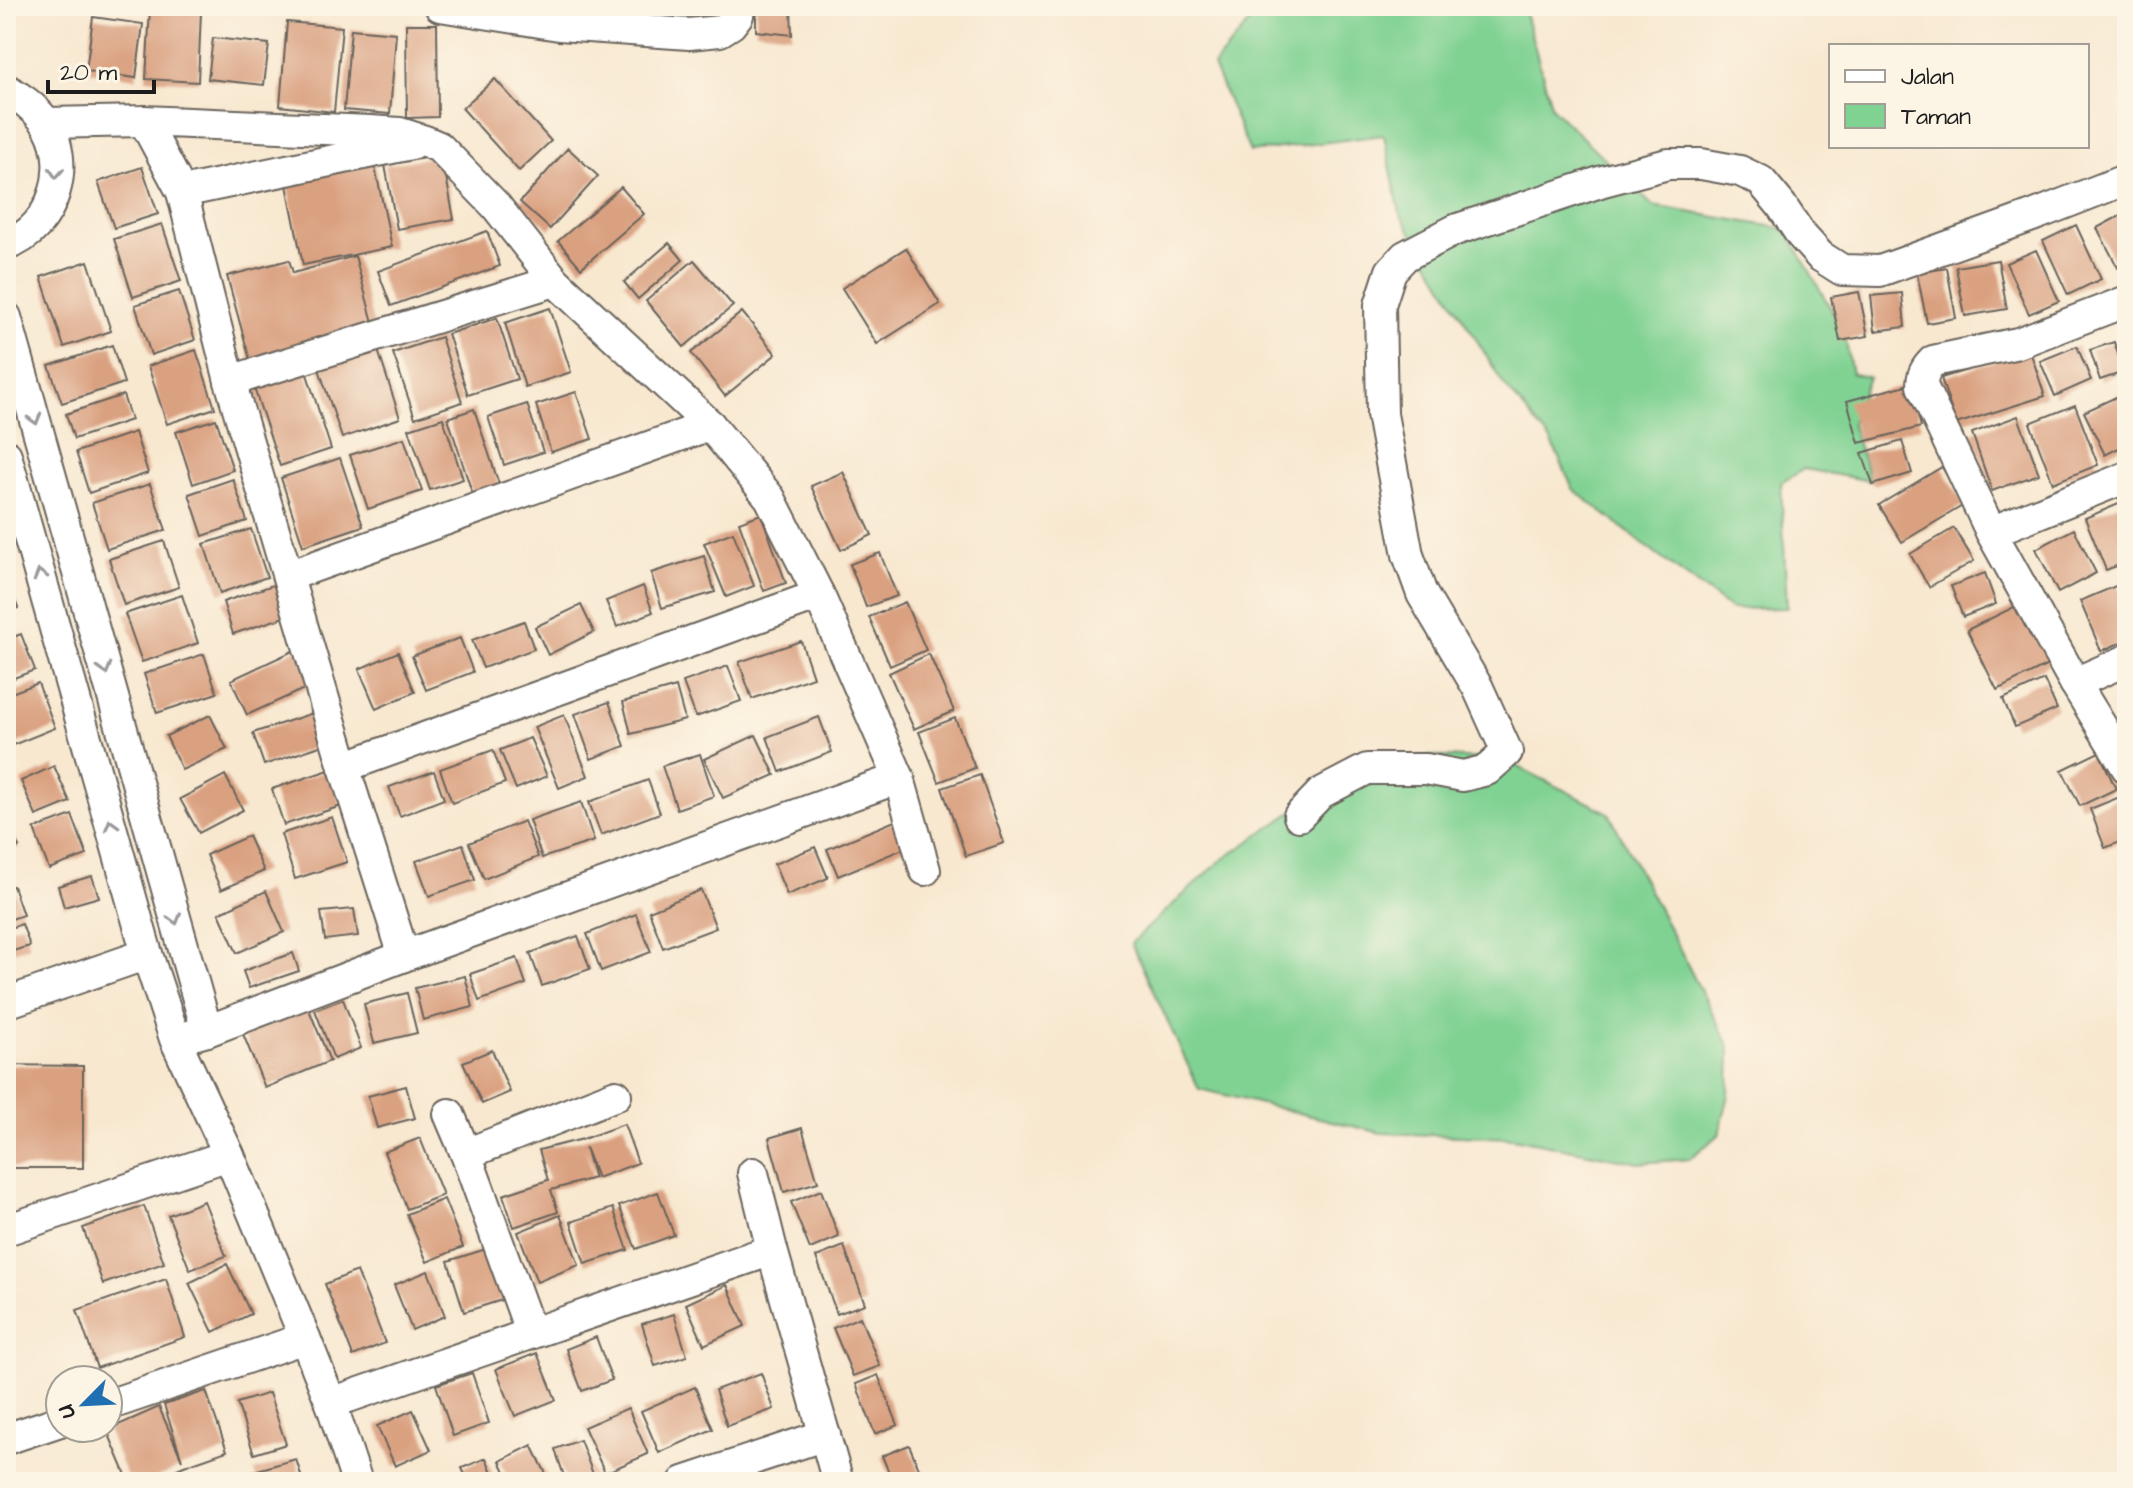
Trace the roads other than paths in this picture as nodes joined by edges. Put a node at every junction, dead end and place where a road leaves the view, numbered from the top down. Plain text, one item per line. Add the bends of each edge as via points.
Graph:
1 (440, 6) edge
2 (740, 6) edge
3 (560, 16) edge
4 (6, 89) edge
5 (144, 121) junction
6 (46, 123) junction
7 (425, 141) junction
8 (2127, 179) edge
9 (182, 192) junction
10 (6, 245) edge
11 (555, 281) junction
12 (2127, 301) edge
13 (6, 317) edge
14 (230, 381) junction
15 (710, 425) junction
16 (6, 455) edge
17 (2127, 477) edge
18 (1991, 532) junction
19 (288, 576) junction
20 (819, 595) junction
21 (2127, 660) edge
22 (2075, 683) junction
23 (344, 767) junction
24 (2127, 768) edge
25 (899, 778) junction
26 (1299, 816) dead end
27 (925, 870) dead end
28 (147, 954) junction
29 (404, 956) junction
30 (6, 1003) edge
31 (207, 1031) junction
32 (175, 1039) junction
33 (616, 1095) dead end
34 (449, 1114) dead end
35 (466, 1154) junction
36 (229, 1155) junction
37 (753, 1173) dead end
38 (6, 1230) edge
39 (772, 1250) junction
40 (531, 1333) junction
41 (305, 1338) junction
42 (124, 1400) edge
43 (331, 1403) junction
44 (44, 1426) edge
45 (825, 1435) junction
46 (6, 1439) edge
47 (357, 1482) edge
48 (684, 1482) edge
49 (838, 1482) edge

1 - 3 street
2 - 3 street via 731,24 708,33
4 - 6 street via 28,102
5 - 6 street
5 - 7 street via 400,133
5 - 9 street
6 -> 10 street via 57,149 59,177 51,203 36,226
7 - 9 street
7 - 11 street via 439,147 496,206
8 - 26 street via 1880,271 1842,270 1820,256 1761,181 1701,164 1668,164 1603,181 1455,230 1405,256 1391,271 1380,305 1382,414 1408,555 1422,594 1478,688 1507,752 1487,770 1463,776 1426,769 1367,769 1321,793
9 - 14 street
11 - 14 street
11 - 15 street
12 - 18 street via 2018,343 1933,361 1926,369 1925,396
13 -> 31 street
14 - 19 street
15 - 19 street
15 - 20 street via 770,498
28 -> 16 street
17 - 18 street
18 - 22 street
19 - 23 street
20 - 23 street
20 - 25 street
21 - 22 street
22 - 24 street
23 - 29 street
25 - 27 street
25 - 29 street
28 - 30 street
28 - 32 street
29 - 31 street
31 - 32 street
32 - 36 street
33 - 35 street
34 - 35 street
35 - 40 street
36 - 38 street
36 - 41 street
37 - 39 street
39 - 40 street
39 - 45 street
40 - 43 street
41 - 42 street
41 - 43 street
43 - 47 street
44 - 46 street
45 - 48 street
45 - 49 street

